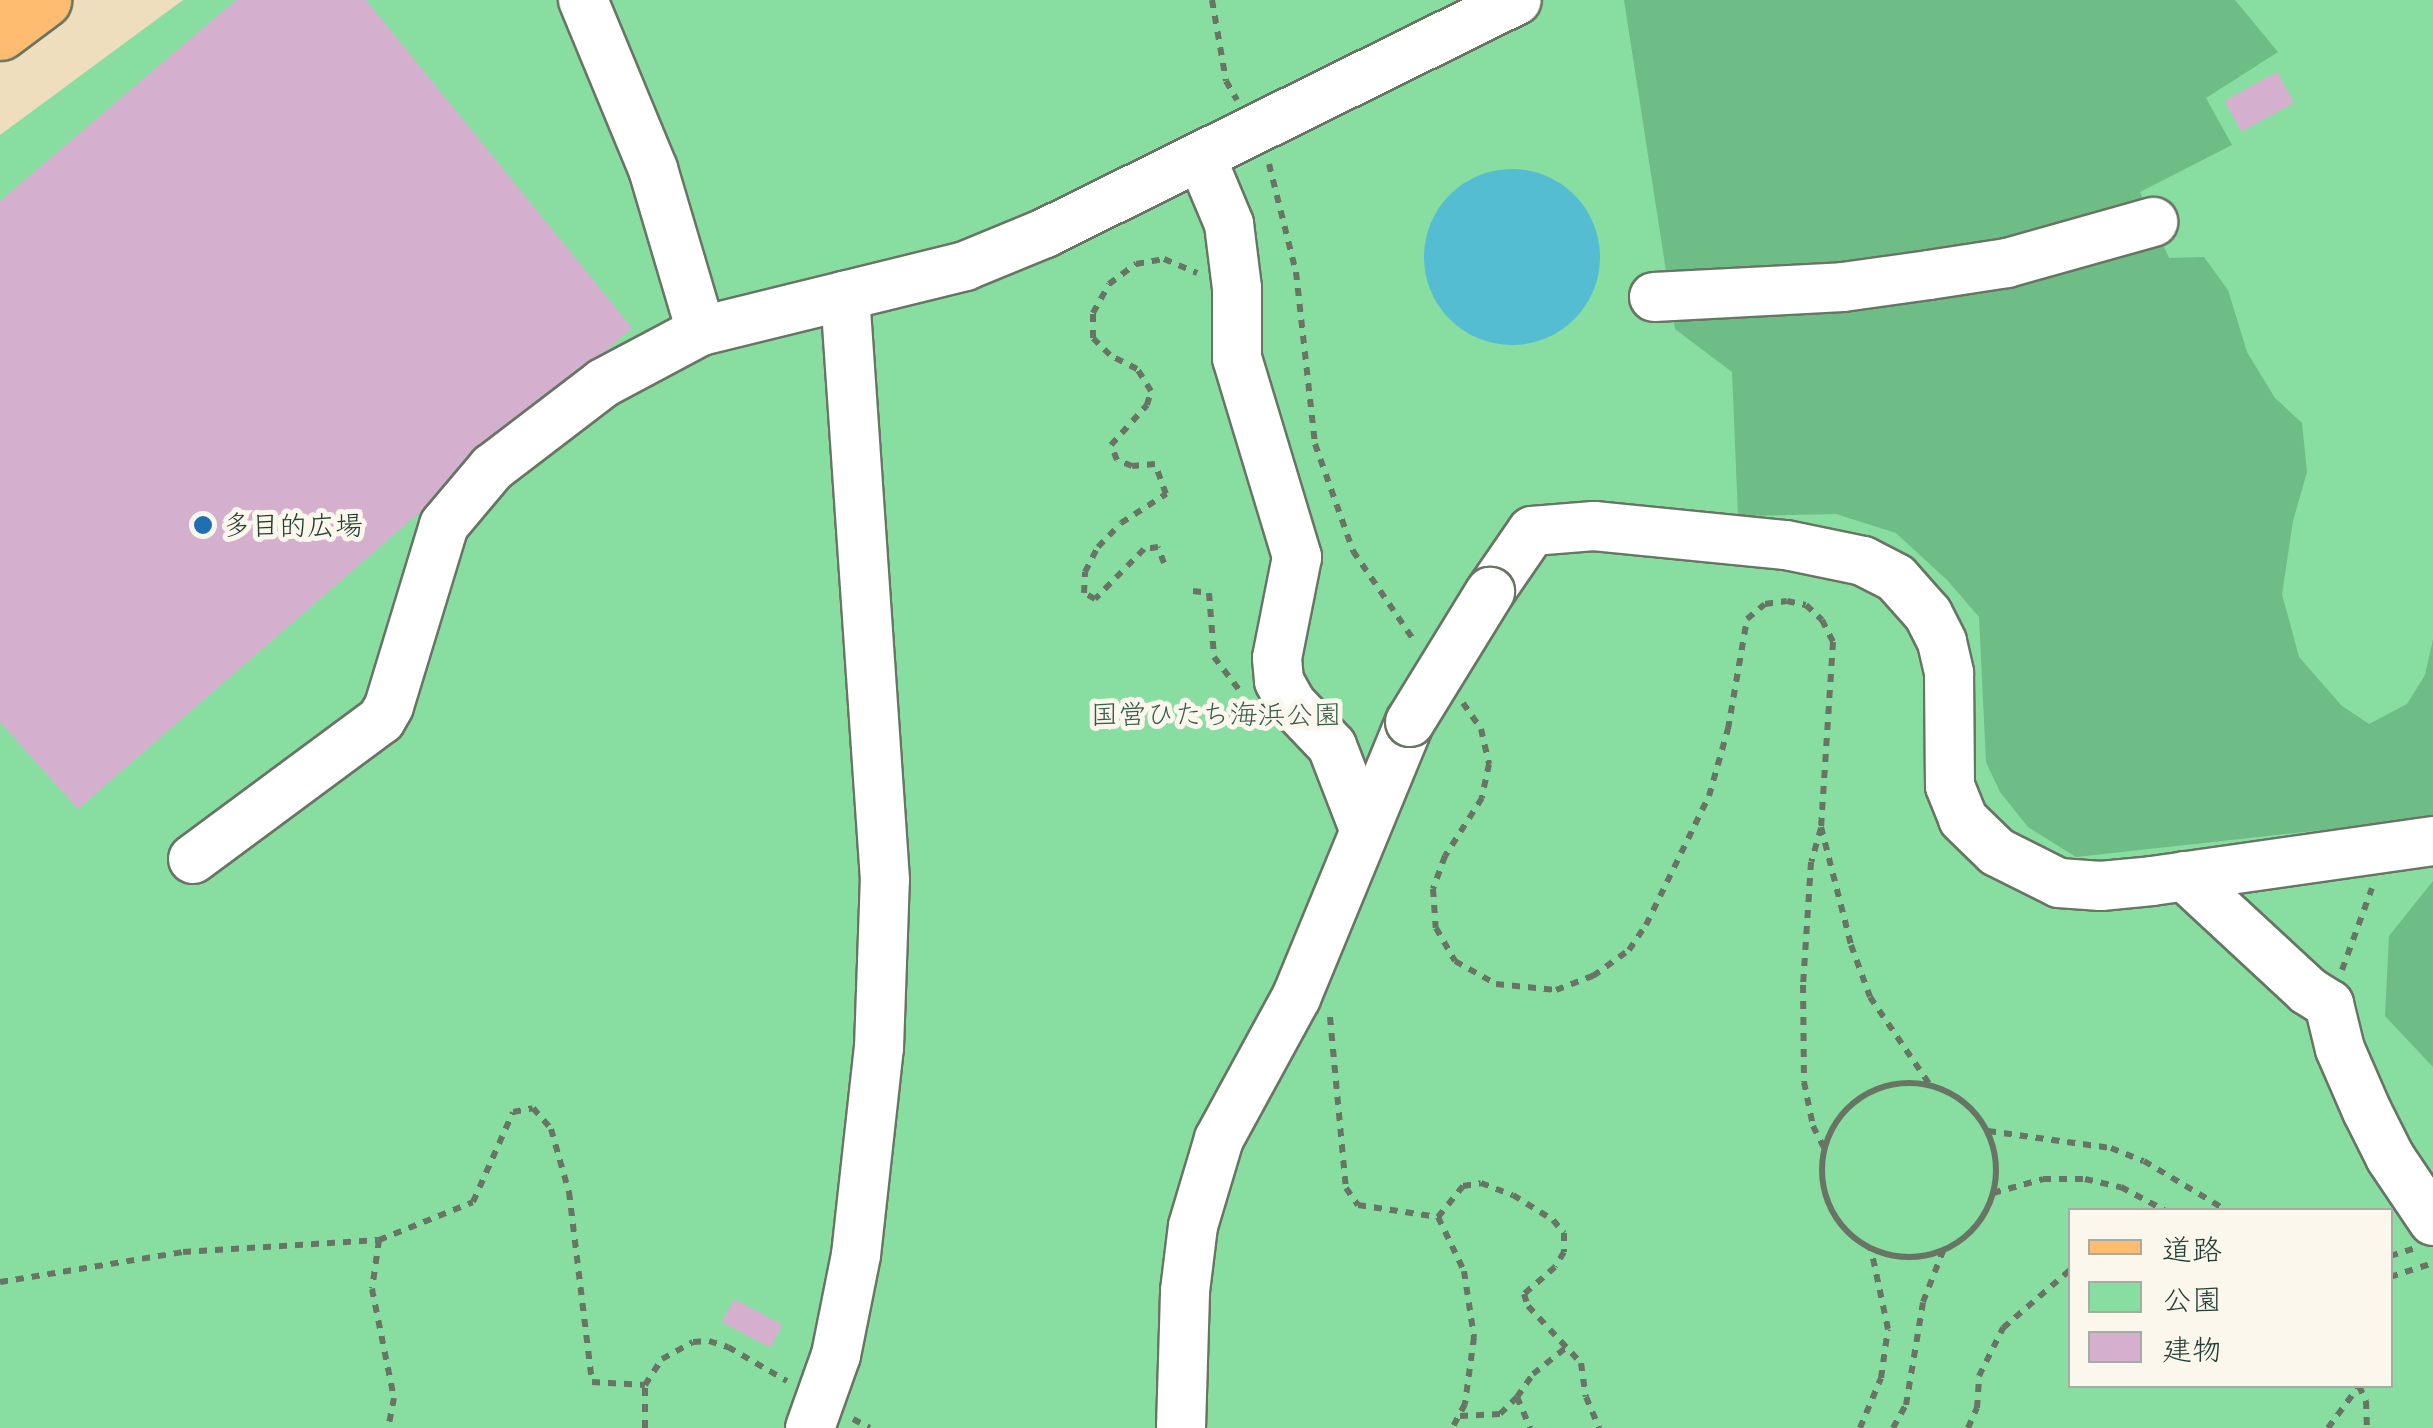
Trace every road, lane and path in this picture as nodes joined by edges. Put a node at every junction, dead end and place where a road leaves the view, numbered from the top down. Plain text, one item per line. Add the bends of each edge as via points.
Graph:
1 (44, 0) edge
2 (583, 0) edge
3 (1517, 0) edge
4 (0, 32) edge
5 (1201, 157) junction
6 (2153, 222) dead end
7 (844, 295) junction
8 (1654, 297) dead end
9 (1235, 314) junction
10 (701, 331) junction
11 (1164, 563) dead end
12 (1193, 591) dead end
13 (1292, 704) junction
14 (1364, 829) junction
15 (2412, 843) edge
16 (193, 859) dead end
17 (2184, 876) junction
18 (1296, 998) junction
19 (2330, 1004) junction
20 (1930, 1086) junction
21 (1988, 1131) junction
22 (1824, 1148) junction
23 (1993, 1193) junction
24 (2160, 1208) edge
25 (2223, 1208) edge
26 (1438, 1217) junction
27 (2433, 1221) edge
28 (378, 1240) junction
29 (1872, 1249) junction
30 (1944, 1250) junction
31 (2433, 1263) edge
32 (2068, 1272) edge
33 (2393, 1276) edge
34 (0, 1282) edge
35 (1568, 1346) junction
36 (792, 1384) dead end
37 (645, 1385) junction
38 (2358, 1388) edge
39 (2360, 1388) edge
40 (1517, 1398) junction
41 (1460, 1416) junction
42 (388, 1428) edge
43 (645, 1428) edge
44 (810, 1428) edge
45 (1181, 1428) edge
46 (1452, 1428) edge
47 (1530, 1428) edge
48 (1599, 1428) edge
49 (1860, 1428) edge
50 (1893, 1428) edge
51 (1968, 1428) edge
52 (2328, 1428) edge
53 (2367, 1428) edge

1 - 4 main road
2 - 10 street via 653,169
3 - 5 street
5 - 7 street via 965,266
5 - 9 street via 1229,224
6 - 8 street via 2008,263 1843,286
7 - 10 street
7 - 44 street via 885,880 879,1048 856,1256 836,1355
9 - 11 path via 1194,269 1164,258 1136,264 1109,284 1093,313 1093,338 1137,369 1150,391 1147,405 1111,445 1117,460 1155,464 1166,494 1121,523 1098,548 1084,572 1084,593 1095,600 1144,549 1158,547
9 - 13 street via 1249,407 1297,557 1277,658 1279,681
10 - 16 street via 603,384 492,468 444,525 381,720
12 - 13 path via 1209,593 1214,656 1228,680 1251,700
13 - 14 street via 1332,746
14 - 17 street, bridge via 1410,722 1532,531 1594,526 1786,545 1863,561 1896,578 1942,642 1949,673 1950,786 1963,819 1997,852 2058,883 2101,886
14 - 18 street
15 - 17 street
15 - 19 path via 2351,937
17 - 19 street
18 - 26 path via 1330,1013 1346,1188 1358,1205
18 - 45 street via 1218,1140 1193,1226
19 - 27 street via 2340,1049 2367,1111
20 - 21 path via 1954,1096
20 - 22 path via 1876,1089 1835,1123
20 - 22 path via 1870,996 1821,826 1811,862 1802,986 1804,1082
21 - 23 path via 1996,1163
21 - 25 path via 2111,1148
22 - 29 path via 1821,1178 1829,1208 1846,1232
23 - 24 path via 2043,1179 2085,1179
23 - 30 path via 1980,1220
26 - 35 path via 1463,1186 1481,1183 1554,1220 1564,1234 1564,1252 1524,1294
26 - 41 path via 1464,1271 1474,1338
28 - 34 path via 183,1252
28 - 37 path via 473,1202 513,1112 534,1108 551,1129 569,1192 592,1382
28 - 42 path via 372,1289 394,1398
29 - 30 path via 1914,1257
29 - 49 path via 1888,1329 1881,1378
30 - 50 path via 1924,1302 1906,1405
31 - 33 path
32 - 51 path via 2003,1328 1978,1376 1977,1408
35 - 40 path via 1533,1374
35 - 48 path via 1581,1363
36 - 37 path via 709,1341 675,1349
37 - 43 path
38 - 52 path
39 - 53 path
40 - 41 path via 1500,1414
40 - 47 path
41 - 46 path

